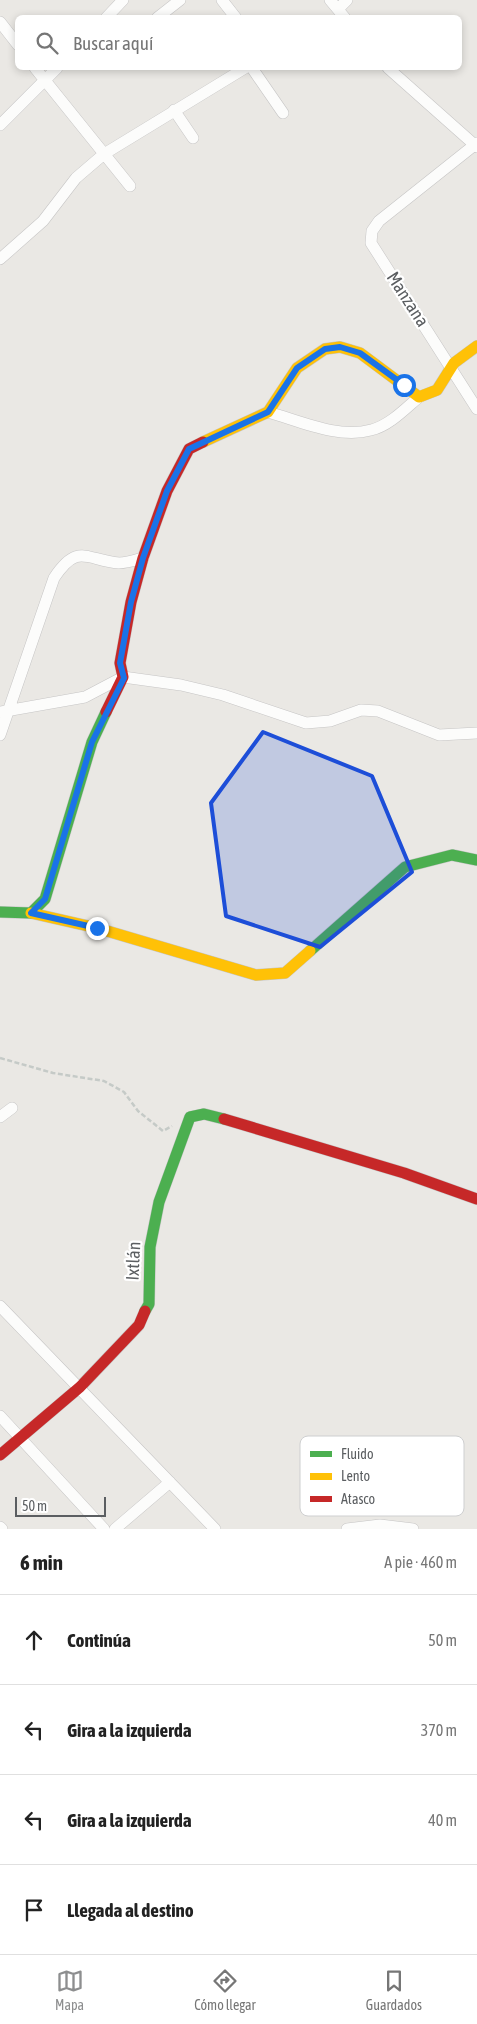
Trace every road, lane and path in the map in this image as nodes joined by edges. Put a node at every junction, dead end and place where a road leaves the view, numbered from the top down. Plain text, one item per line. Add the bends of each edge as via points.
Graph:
1 (124, 0) edge
2 (180, 0) edge
3 (222, 0) edge
4 (347, 0) edge
5 (338, 9) edge
6 (109, 15) edge
7 (161, 15) edge
8 (234, 15) edge
9 (0, 22) edge
10 (15, 41) edge
11 (37, 70) edge
12 (56, 70) edge
13 (242, 70) edge
14 (253, 70) edge
15 (390, 70) edge
16 (45, 80) junction
17 (174, 110) junction
18 (283, 113) dead end
19 (0, 125) edge
20 (193, 138) dead end
21 (477, 145) edge
22 (104, 154) junction
23 (130, 186) dead end
24 (0, 259) edge
25 (477, 346) edge
26 (452, 366) junction
27 (419, 397) junction
28 (477, 409) edge
29 (268, 412) junction
30 (143, 558) junction
31 (124, 678) junction
32 (4, 712) edge
33 (477, 734) edge
34 (0, 735) edge
35 (477, 860) edge
36 (0, 912) edge
37 (31, 913) junction
38 (0, 1058) edge
39 (12, 1108) dead end
40 (0, 1117) edge
41 (190, 1117) junction
42 (477, 1199) edge
43 (0, 1306) edge
44 (80, 1387) junction
45 (0, 1416) edge
46 (21, 1438) junction
47 (0, 1455) edge
48 (170, 1482) junction
49 (104, 1529) edge
50 (115, 1529) edge
51 (215, 1529) edge
52 (347, 1529) edge
53 (413, 1529) edge

1 - 6 street
2 - 7 street
3 - 8 street
4 - 5 street
9 - 10 street
11 - 16 street
12 - 16 street
13 - 17 street
14 - 18 street
15 - 21 street
16 - 19 street
16 - 22 street
17 - 20 street
17 - 22 street
21 - 26 street, Manzana via 379,221 372,231 371,243
22 - 23 street
22 - 24 street via 76,178 44,221
25 - 26 street
26 - 27 street via 442,385 430,395
26 - 28 street, Manzana
27 - 29 street via 398,415 372,430 336,432
27 - 29 street via 360,353 340,347 325,349 297,368
29 - 30 street via 189,449 167,491
30 - 31 street via 120,663
30 - 32 street via 121,563 82,554 64,562 54,578
31 - 32 street via 85,697
31 - 33 street via 181,685 306,723 330,721 361,710 378,711 439,735
31 - 37 street via 92,742 45,899
32 - 34 street
35 - 37 street via 452,855 405,867 286,973 256,975 97,928
36 - 37 street
38 - 41 path via 53,1073 104,1081 124,1092 138,1112 163,1131
39 - 40 street
41 - 42 street via 204,1114 242,1124 404,1173
41 - 44 street, Ixtlán via 157,1211 150,1248 149,1304 139,1325
43 - 44 street
44 - 46 street, Ixtlán
44 - 48 street
45 - 46 street
46 - 47 street, Ixtlán
46 - 49 street
48 - 50 street
48 - 51 street
52 - 53 street via 380,1525

